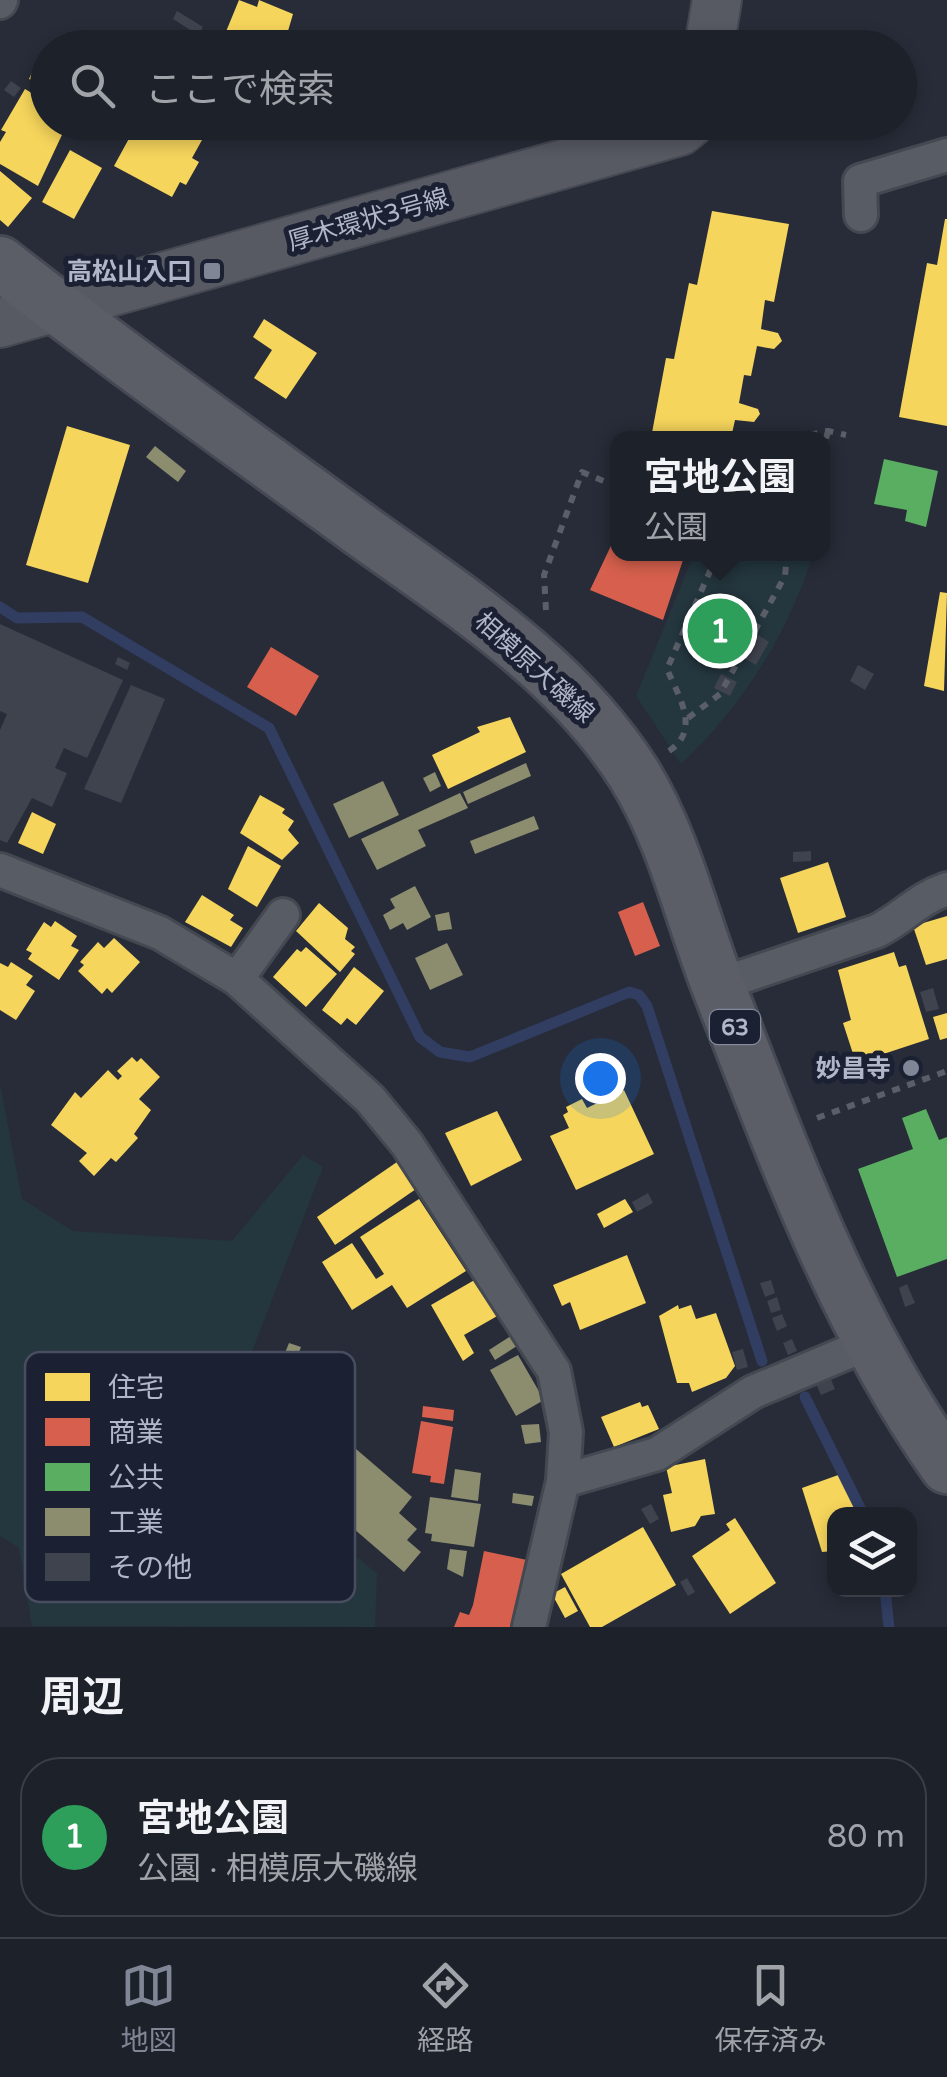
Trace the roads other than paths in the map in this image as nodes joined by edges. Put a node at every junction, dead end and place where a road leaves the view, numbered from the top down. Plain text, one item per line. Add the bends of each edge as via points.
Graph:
1 (717, 0) edge
2 (712, 30) edge
3 (640, 140) edge
4 (947, 155) edge
5 (861, 215) dead end
6 (0, 263) edge
7 (55, 307) junction
8 (0, 324) edge
9 (0, 332) edge
10 (0, 870) edge
11 (947, 888) edge
12 (283, 914) dead end
13 (237, 979) junction
14 (718, 986) junction
15 (870, 1343) junction
16 (947, 1467) edge
17 (563, 1481) junction
18 (529, 1627) edge

1 - 2 street
3 - 7 street, 厚木環状3号線
4 - 5 street via 860,181
6 - 7 main road, 相模原大磯線 / 63
7 - 8 street, 厚木環状3号線
7 - 9 street, 厚木環状3号線
7 - 14 main road, 相模原大磯線 / 63 via 484,620 564,686 636,777 667,839
10 - 13 street via 160,933
11 - 14 street via 923,896 877,931
12 - 13 street
13 - 17 street via 370,1099 408,1144 554,1371 566,1432
14 - 15 main road, 相模原大磯線 / 63 via 830,1265
15 - 16 main road, 相模原大磯線 / 63
15 - 17 street via 753,1392 658,1454
17 - 18 street

